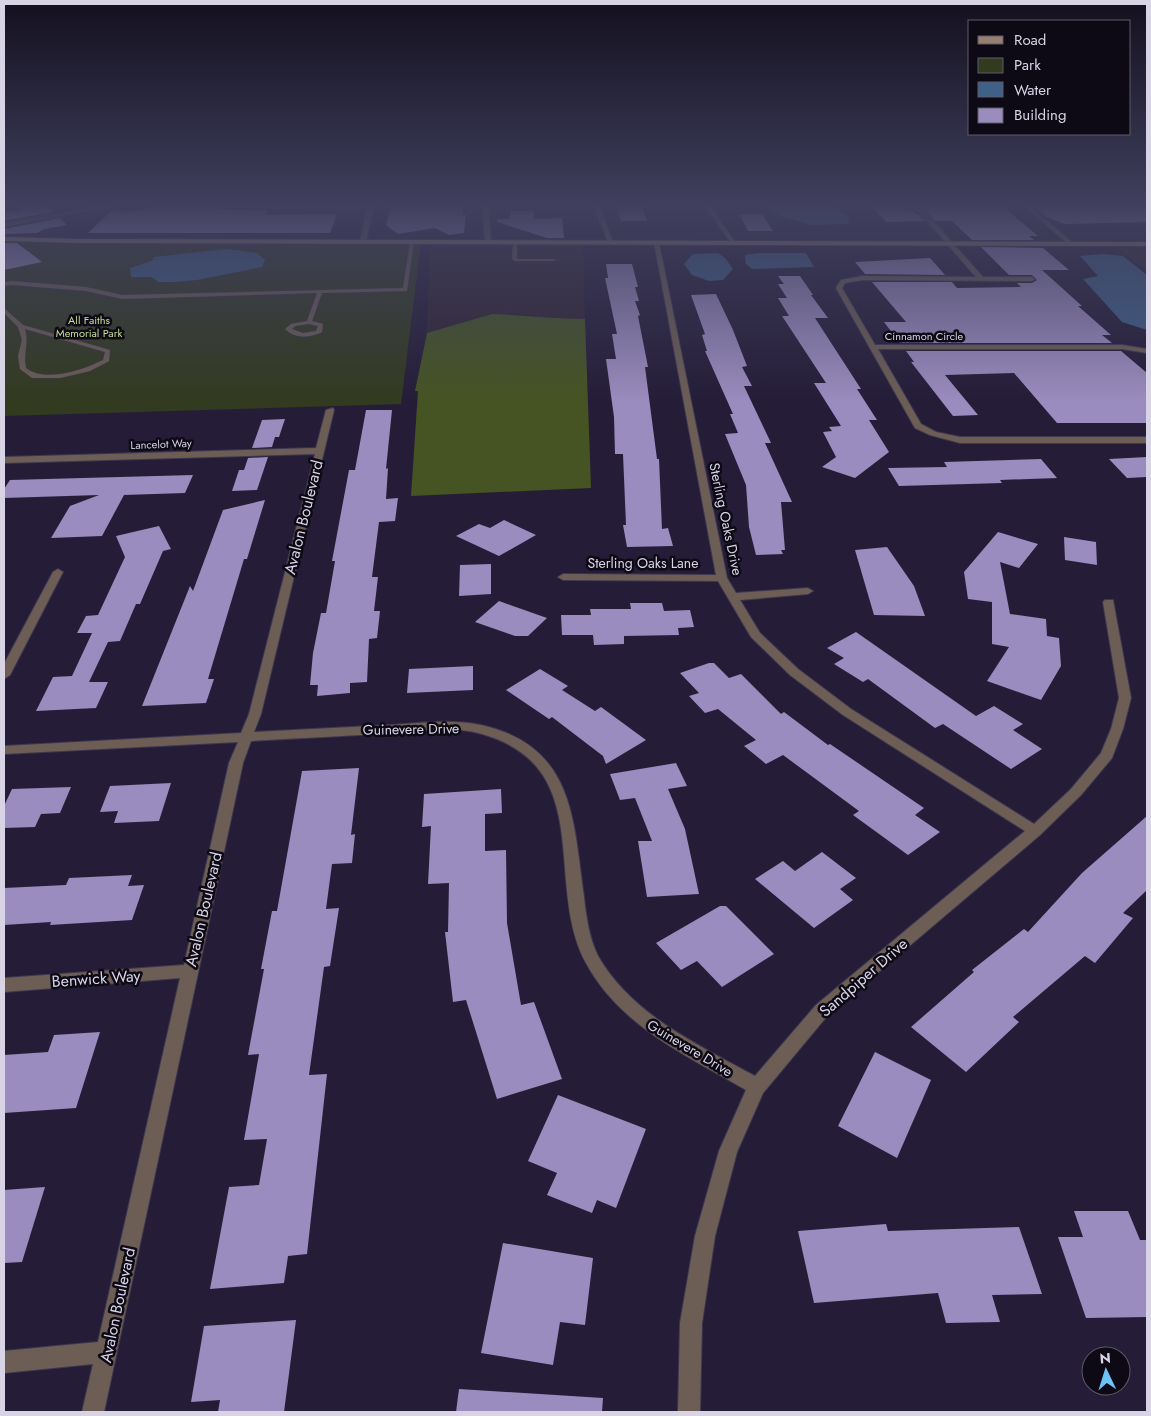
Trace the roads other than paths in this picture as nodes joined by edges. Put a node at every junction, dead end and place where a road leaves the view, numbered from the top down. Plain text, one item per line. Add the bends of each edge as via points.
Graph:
1 (408, 270) edge
2 (661, 270) edge
3 (973, 270) edge
4 (980, 279) junction
5 (1032, 279) dead end
6 (4, 284) edge
7 (320, 291) junction
8 (4, 310) edge
9 (308, 322) junction
10 (21, 326) junction
11 (874, 347) junction
12 (1147, 351) edge
13 (330, 410) dead end
14 (1147, 440) edge
15 (319, 451) junction
16 (4, 460) edge
17 (58, 572) dead end
18 (563, 577) dead end
19 (722, 578) junction
20 (808, 591) dead end
21 (732, 597) junction
22 (1108, 602) dead end
23 (4, 675) edge
24 (247, 736) junction
25 (4, 750) edge
26 (1035, 831) junction
27 (189, 971) junction
28 (4, 985) edge
29 (757, 1087) junction
30 (107, 1352) junction
31 (4, 1362) edge
32 (94, 1412) edge
33 (689, 1412) edge

1 - 7 lane via 405,290
2 - 19 street, Sterling Oaks Drive
3 - 4 street
4 - 5 street
4 - 11 street via 862,278 844,281 839,288
6 - 7 lane via 86,289 122,297
7 - 9 lane
8 - 10 lane
9 - 9 lane via 320,326 318,332 293,334 288,329
10 - 10 lane via 108,352 106,361 88,370 60,376 32,376 22,369 20,356 25,340
11 - 12 street, Cinnamon Circle via 1122,347
11 - 14 street, Cinnamon Circle via 918,426 940,436 960,440
13 - 15 street, Avalon Boulevard
15 - 16 street, Lancelot Way
15 - 24 street, Avalon Boulevard
17 - 23 street
18 - 19 street, Sterling Oaks Lane
19 - 21 street, Sterling Oaks Drive
20 - 21 street
21 - 26 street, Sterling Oaks Drive via 755,635 794,672 846,712
22 - 26 street, Sandpiper Drive via 1125,698 1117,729 1107,756 1076,792
24 - 25 street, Guinevere Drive
24 - 27 street, Avalon Boulevard via 236,763
24 - 29 street, Guinevere Drive via 445,726 482,730 510,740 535,758 553,778 564,807 580,927 592,959 617,995 647,1023
26 - 29 street, Sandpiper Drive via 822,1010
27 - 28 street, Benwick Way
27 - 30 street, Avalon Boulevard
29 - 33 street, Sandpiper Drive via 728,1151 704,1236 691,1323
30 - 31 street
30 - 32 street, Avalon Boulevard

